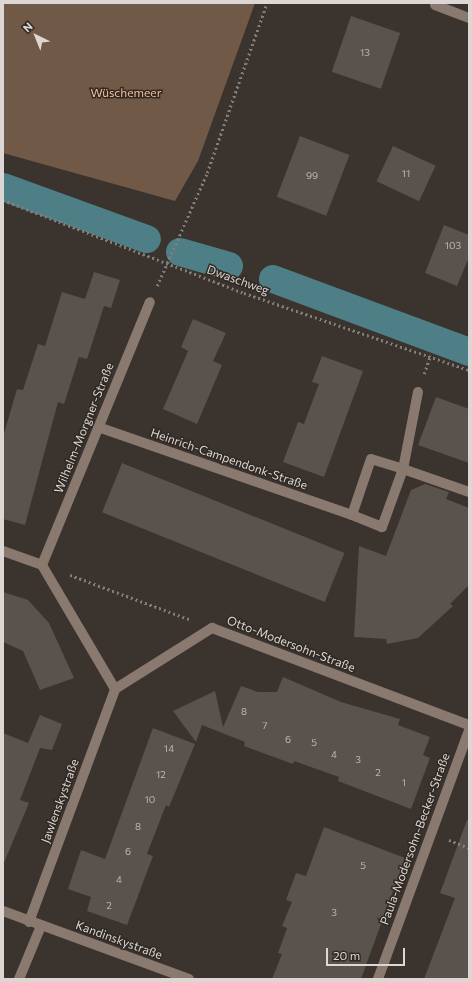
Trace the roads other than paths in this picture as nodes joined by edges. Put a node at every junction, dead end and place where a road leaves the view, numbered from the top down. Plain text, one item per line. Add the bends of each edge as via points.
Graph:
1 (435, 5) dead end
2 (469, 18) edge
3 (150, 302) road end
4 (418, 392) dead end
5 (98, 427) junction
6 (403, 469) junction
7 (469, 492) edge
8 (352, 515) junction
9 (3, 551) edge
10 (42, 565) junction
11 (115, 689) junction
12 (469, 725) edge
13 (469, 730) edge
14 (3, 911) edge
15 (29, 922) junction
16 (41, 926) junction
17 (19, 979) edge
18 (189, 979) edge
19 (378, 979) edge

1 - 2 street
3 - 5 street, Wilhelm-Morgner-Straße
4 - 6 street, Heinrich-Campendonk-Straße
5 - 8 street, Heinrich-Campendonk-Straße
5 - 10 street, Wilhelm-Morgner-Straße
6 - 7 street
6 - 8 street via 372,460
6 - 8 street, Heinrich-Campendonk-Straße via 382,527
9 - 10 street
10 - 11 street
11 - 12 street, Otto-Modersohn-Straße via 212,628
11 - 15 street, Jawlenskystraße
13 - 19 street, Paula-Modersohn-Becker-Straße
14 - 15 street, Kandinskystraße
15 - 16 street, Kandinskystraße
16 - 17 street
16 - 18 street, Kandinskystraße

